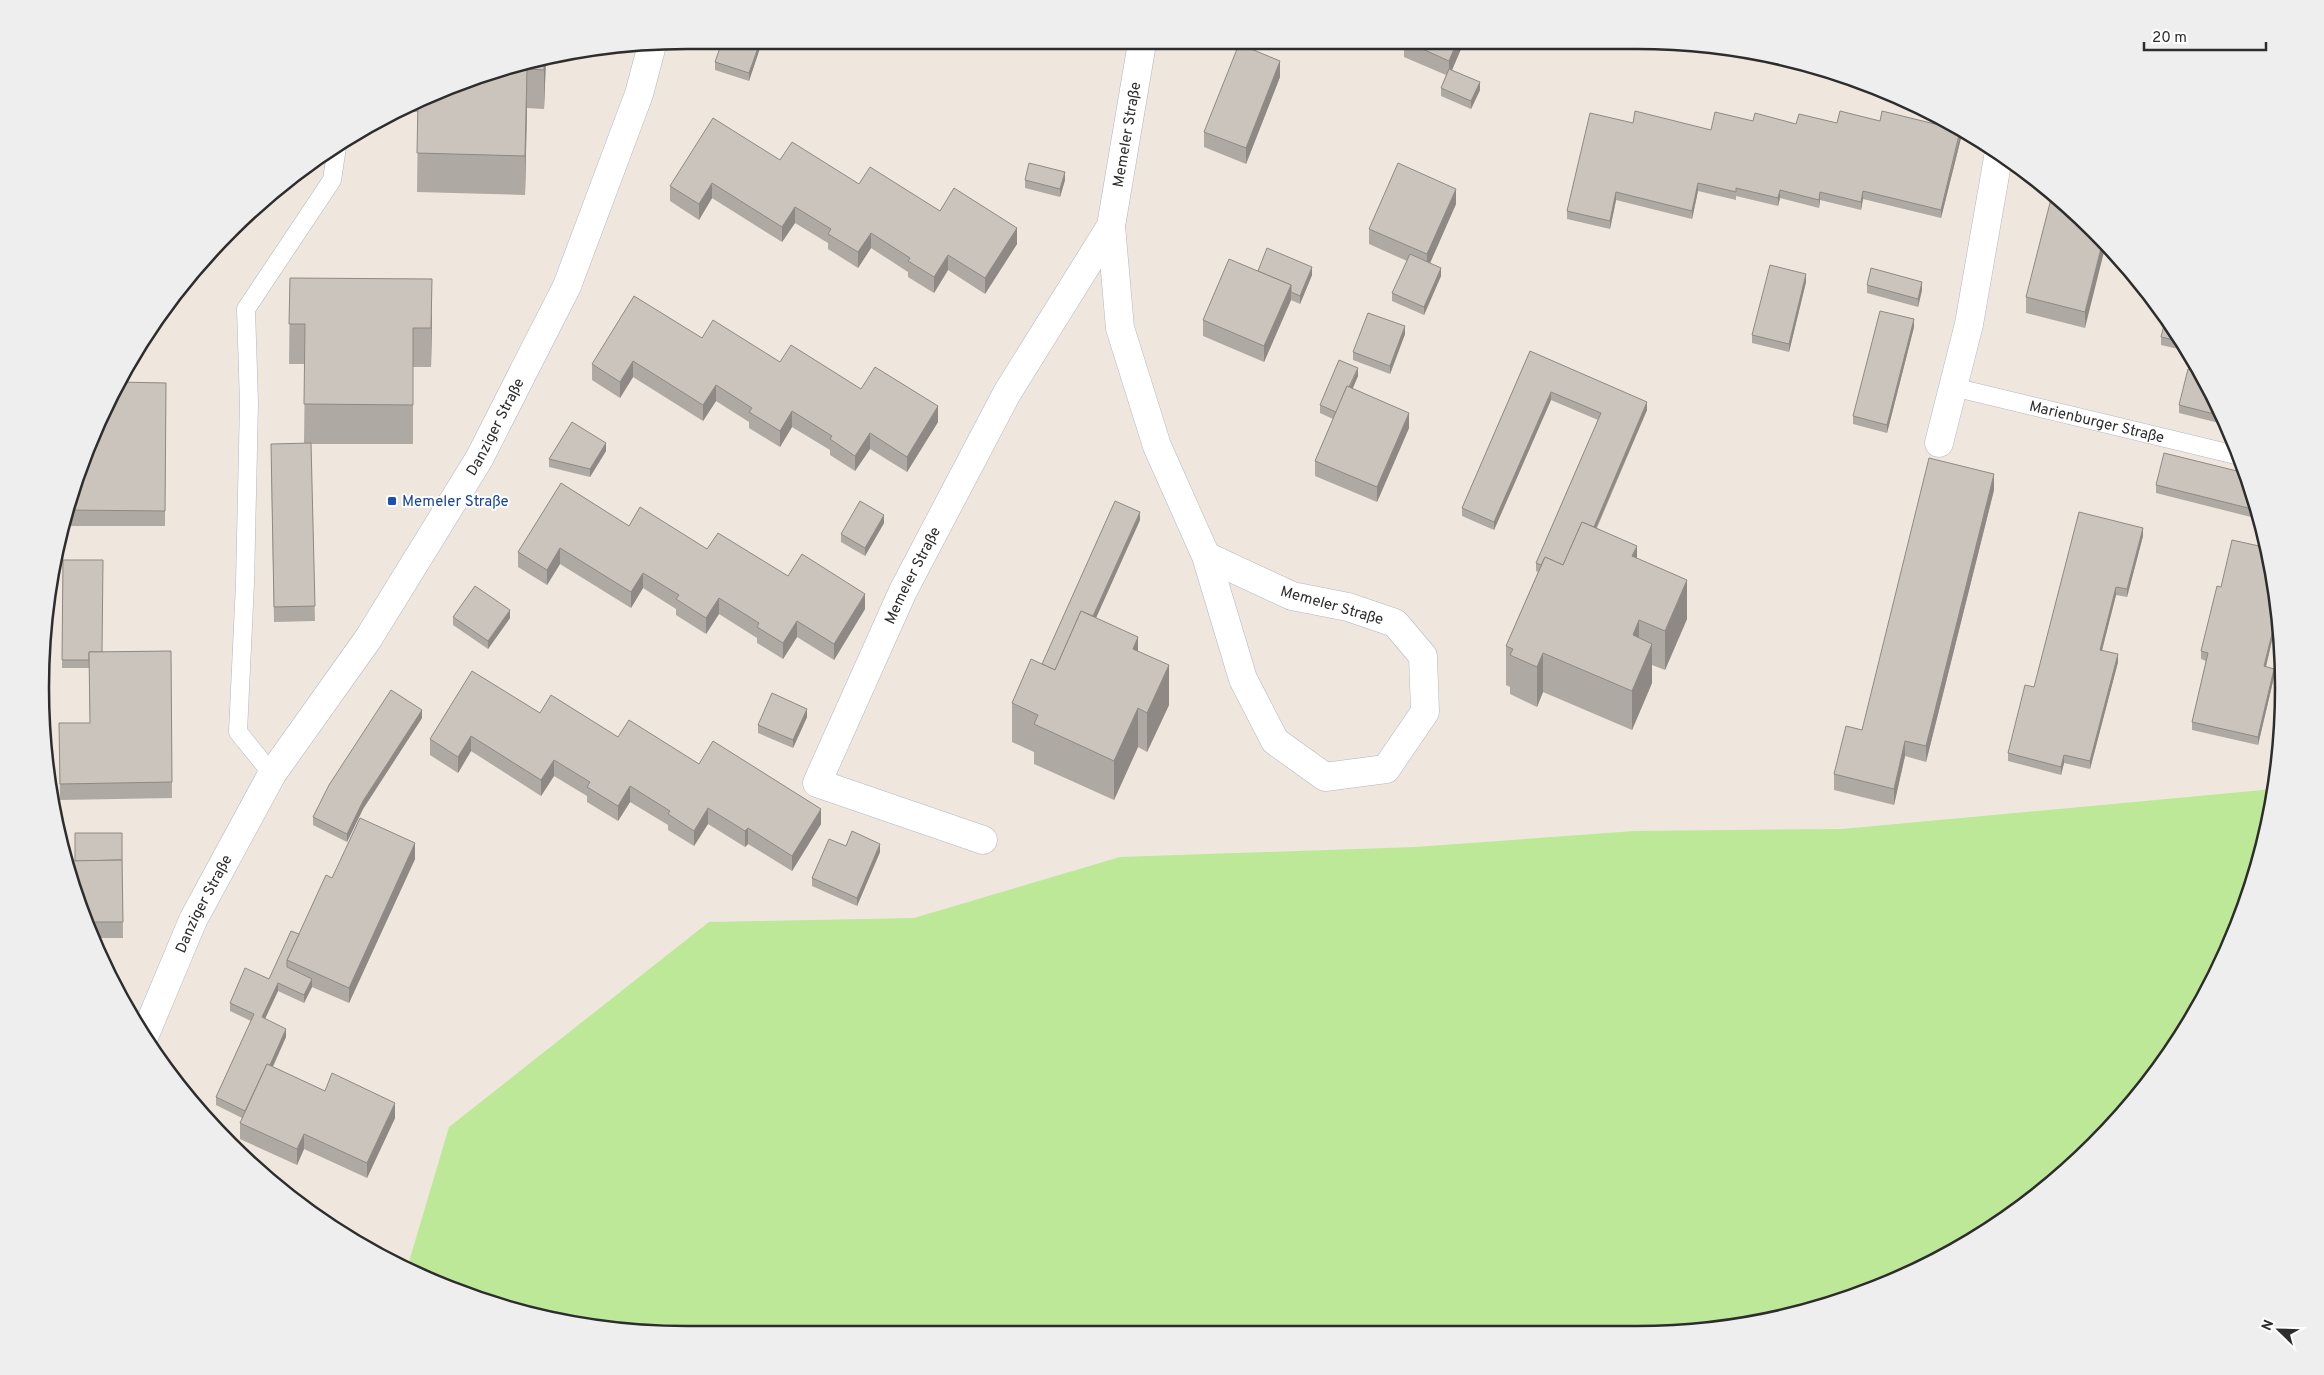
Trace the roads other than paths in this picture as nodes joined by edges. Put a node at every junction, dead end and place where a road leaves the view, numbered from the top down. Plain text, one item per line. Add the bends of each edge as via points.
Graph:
1 (1141, 49) edge
2 (651, 50) edge
3 (336, 154) edge
4 (1997, 161) edge
5 (1111, 226) junction
6 (1953, 387) junction
7 (1940, 443) dead end
8 (2231, 454) edge
9 (1206, 556) junction
10 (272, 774) junction
11 (983, 840) dead end
12 (148, 1029) edge

1 - 5 street, Memeler Straße
2 - 10 street, Danziger Straße via 639,94 567,286 483,450 368,639
3 - 10 lane via 332,180 246,309 249,403 238,732
4 - 6 street via 1969,324
5 - 9 street, Memeler Straße via 1120,328 1157,446
5 - 11 street, Memeler Straße via 1007,393 903,591 817,782
6 - 7 street
6 - 8 lane, Marienburger Straße
9 - 9 street, Memeler Straße via 1243,679 1275,741 1324,777 1386,769 1425,712 1423,656 1418,650 1395,623 1348,607 1292,596
10 - 12 street, Danziger Straße via 193,920

